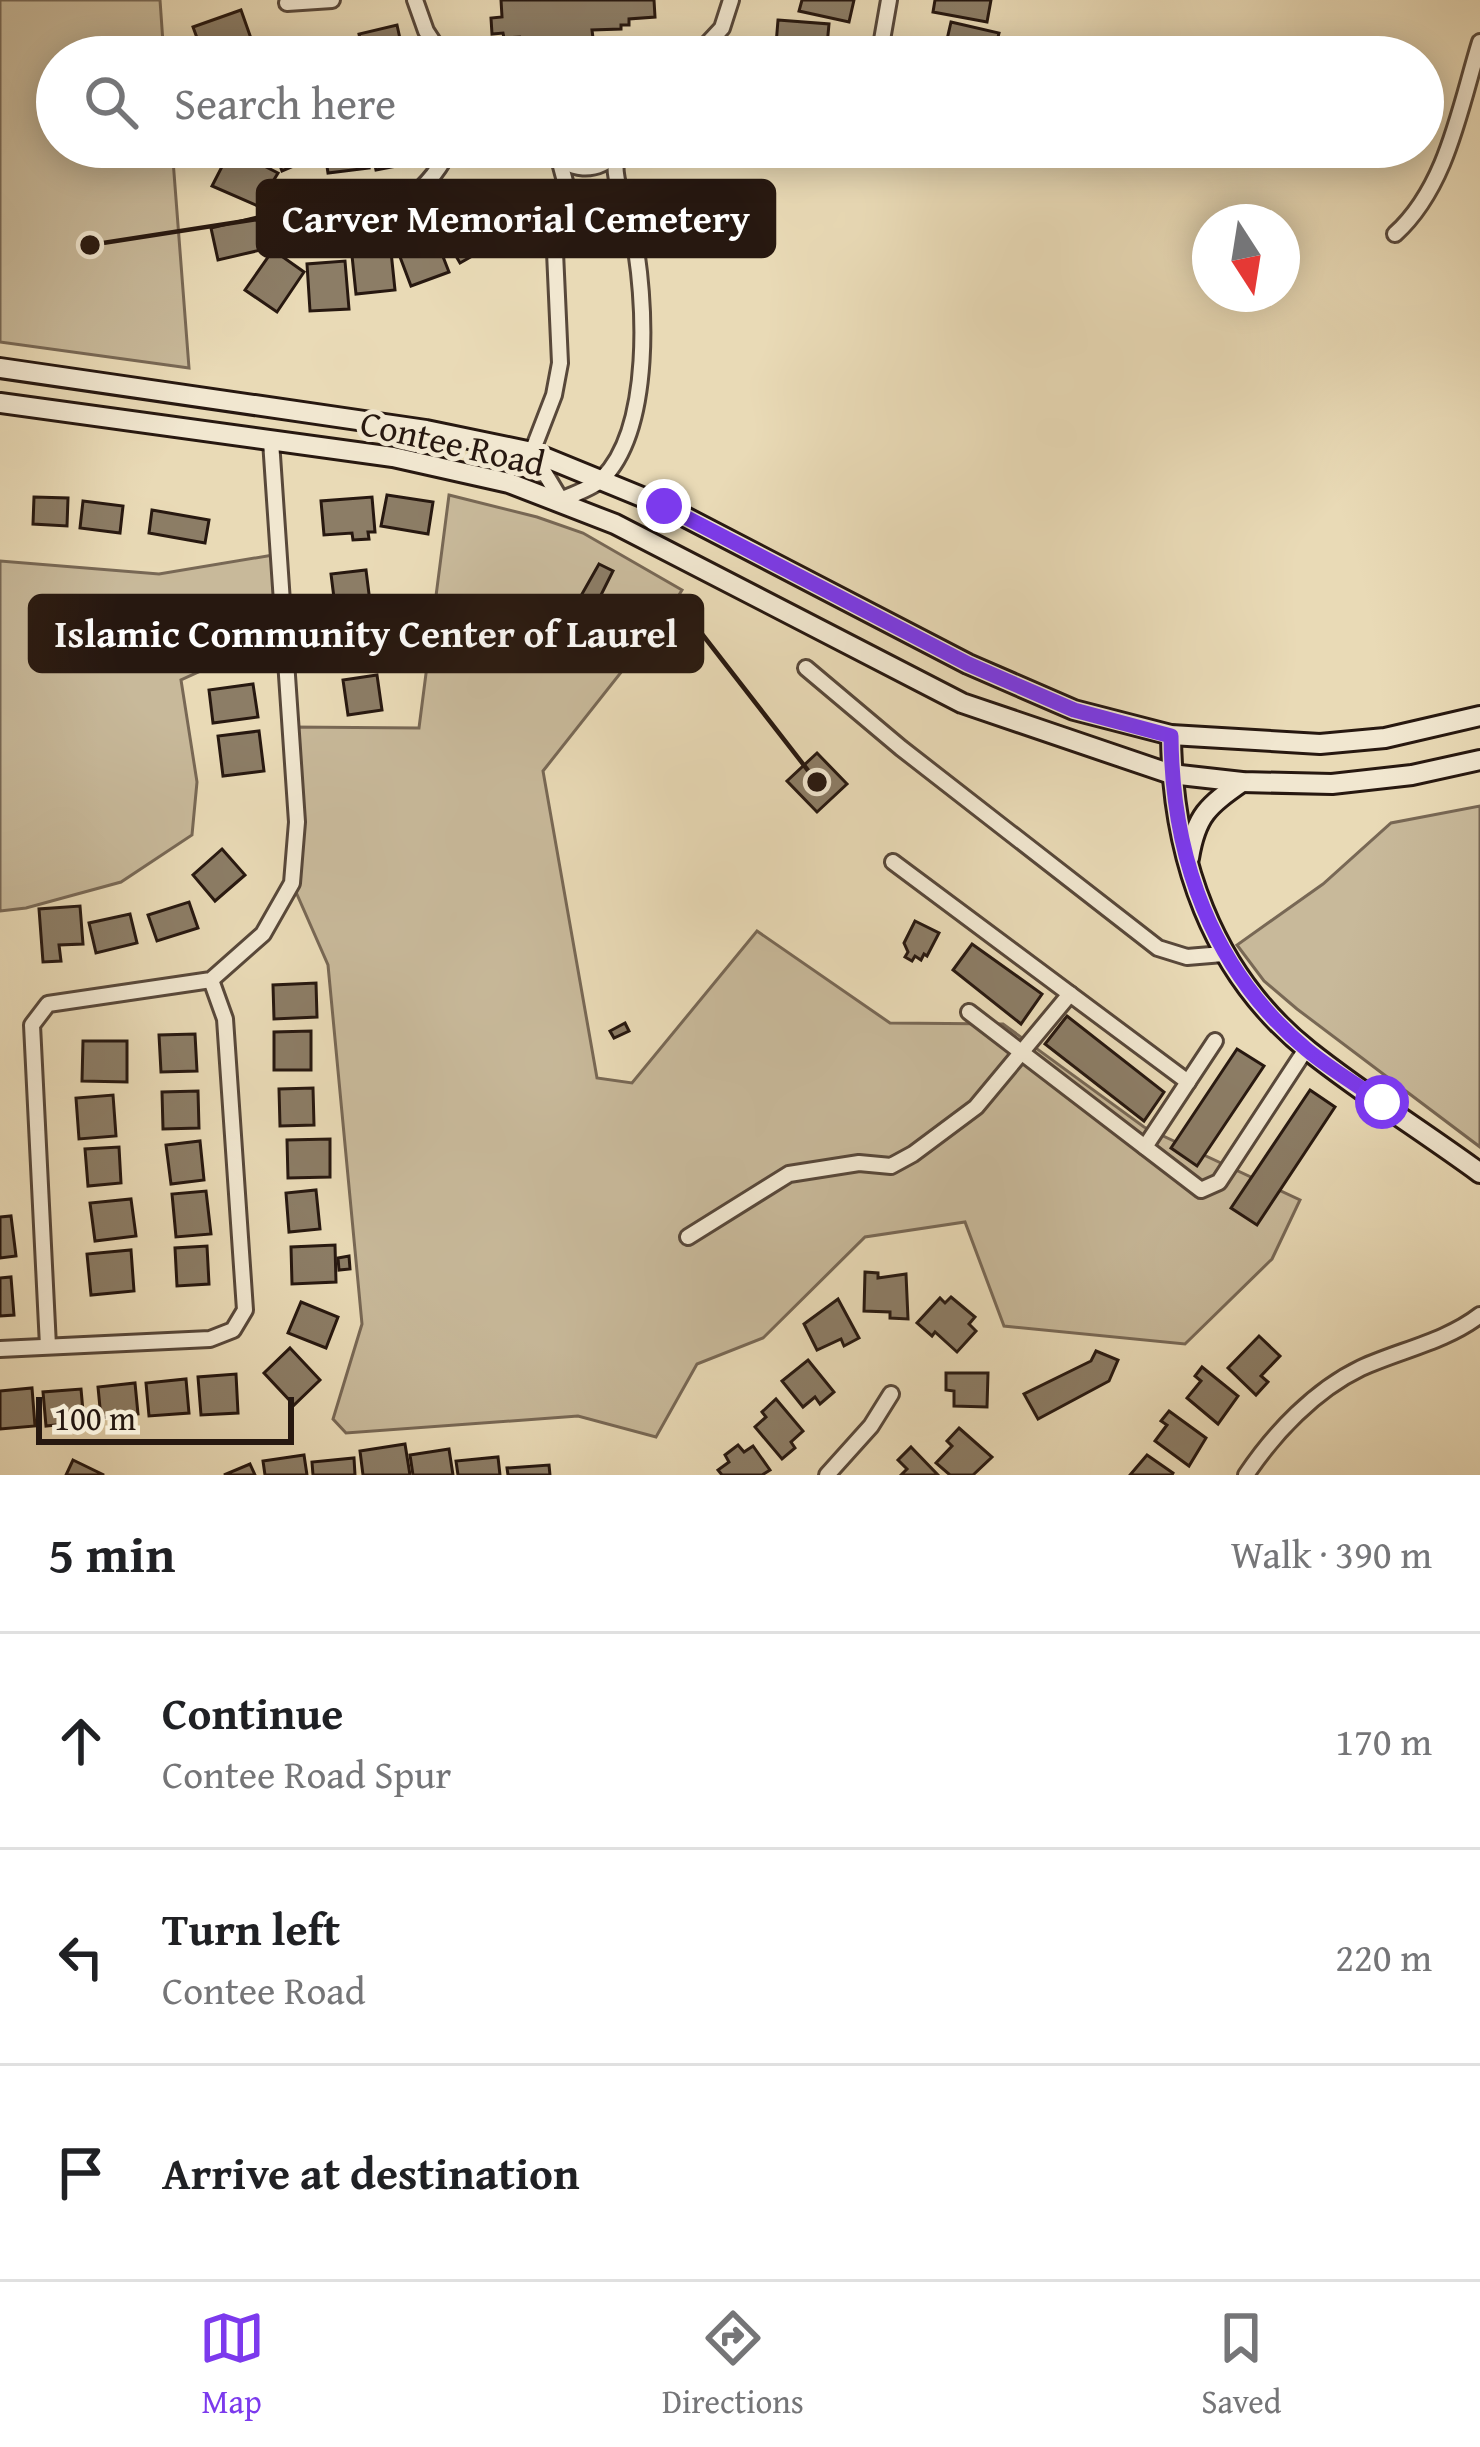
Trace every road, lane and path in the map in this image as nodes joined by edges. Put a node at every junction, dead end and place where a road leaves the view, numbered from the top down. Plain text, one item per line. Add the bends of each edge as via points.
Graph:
1 (332, 0) edge
2 (415, 0) edge
3 (731, 0) edge
4 (889, 0) edge
5 (287, 3) dead end
6 (429, 36) edge
7 (715, 36) edge
8 (883, 36) edge
9 (1480, 42) edge
10 (1444, 153) edge
11 (440, 168) edge
12 (560, 168) edge
13 (614, 168) edge
14 (1439, 168) edge
15 (310, 213) dead end
16 (1395, 234) dead end
17 (0, 368) edge
18 (0, 404) edge
19 (271, 441) junction
20 (532, 452) junction
21 (602, 479) junction
22 (561, 500) junction
23 (806, 668) dead end
24 (1480, 716) edge
25 (1171, 736) junction
26 (1480, 760) edge
27 (1172, 774) junction
28 (1242, 782) junction
29 (893, 862) dead end
30 (1187, 868) junction
31 (1223, 954) junction
32 (212, 980) junction
33 (1070, 994) junction
34 (969, 1012) dead end
35 (1215, 1041) dead end
36 (1306, 1049) junction
37 (1022, 1052) junction
38 (1188, 1082) junction
39 (1145, 1147) junction
40 (1480, 1173) edge
41 (688, 1237) dead end
42 (1480, 1315) edge
43 (48, 1346) junction
44 (0, 1348) edge
45 (891, 1394) dead end
46 (827, 1475) edge
47 (1246, 1475) edge

1 - 5 street
2 - 6 street
3 - 7 street
4 - 8 street
9 - 10 street
11 - 15 street via 420,193 393,207
12 - 20 street via 560,363
13 - 21 street via 633,233 643,348 631,421
14 - 16 street via 1415,216
17 - 20 street, Contee Road
18 - 19 street, Contee Road
19 - 22 street, Contee Road via 464,470
19 - 32 street via 297,822 292,883 263,934
20 - 21 street, Contee Road
20 - 22 street
21 - 22 street
21 - 25 street, Contee Road via 968,664 1074,710
22 - 27 street, Contee Road via 962,703
23 - 31 street via 1158,948 1187,957
24 - 25 street, Contee Road via 1320,744
25 - 27 street
26 - 28 street, Contee Road via 1332,784
27 - 28 street, Contee Road
27 - 30 street
28 - 30 street via 1209,805 1194,828
29 - 33 street
30 - 31 street
31 - 36 street
32 - 43 street via 47,1004 32,1025
32 - 43 street via 226,1019 245,1310 233,1330 209,1339
33 - 37 street
33 - 38 street
34 - 37 street
35 - 38 street
36 - 39 street via 1219,1182 1201,1190
36 - 40 street
37 - 39 street
37 - 41 street via 976,1107 913,1154 891,1166 789,1174
38 - 39 street
42 - 47 street via 1357,1370 1300,1411
43 - 44 street
45 - 46 street

